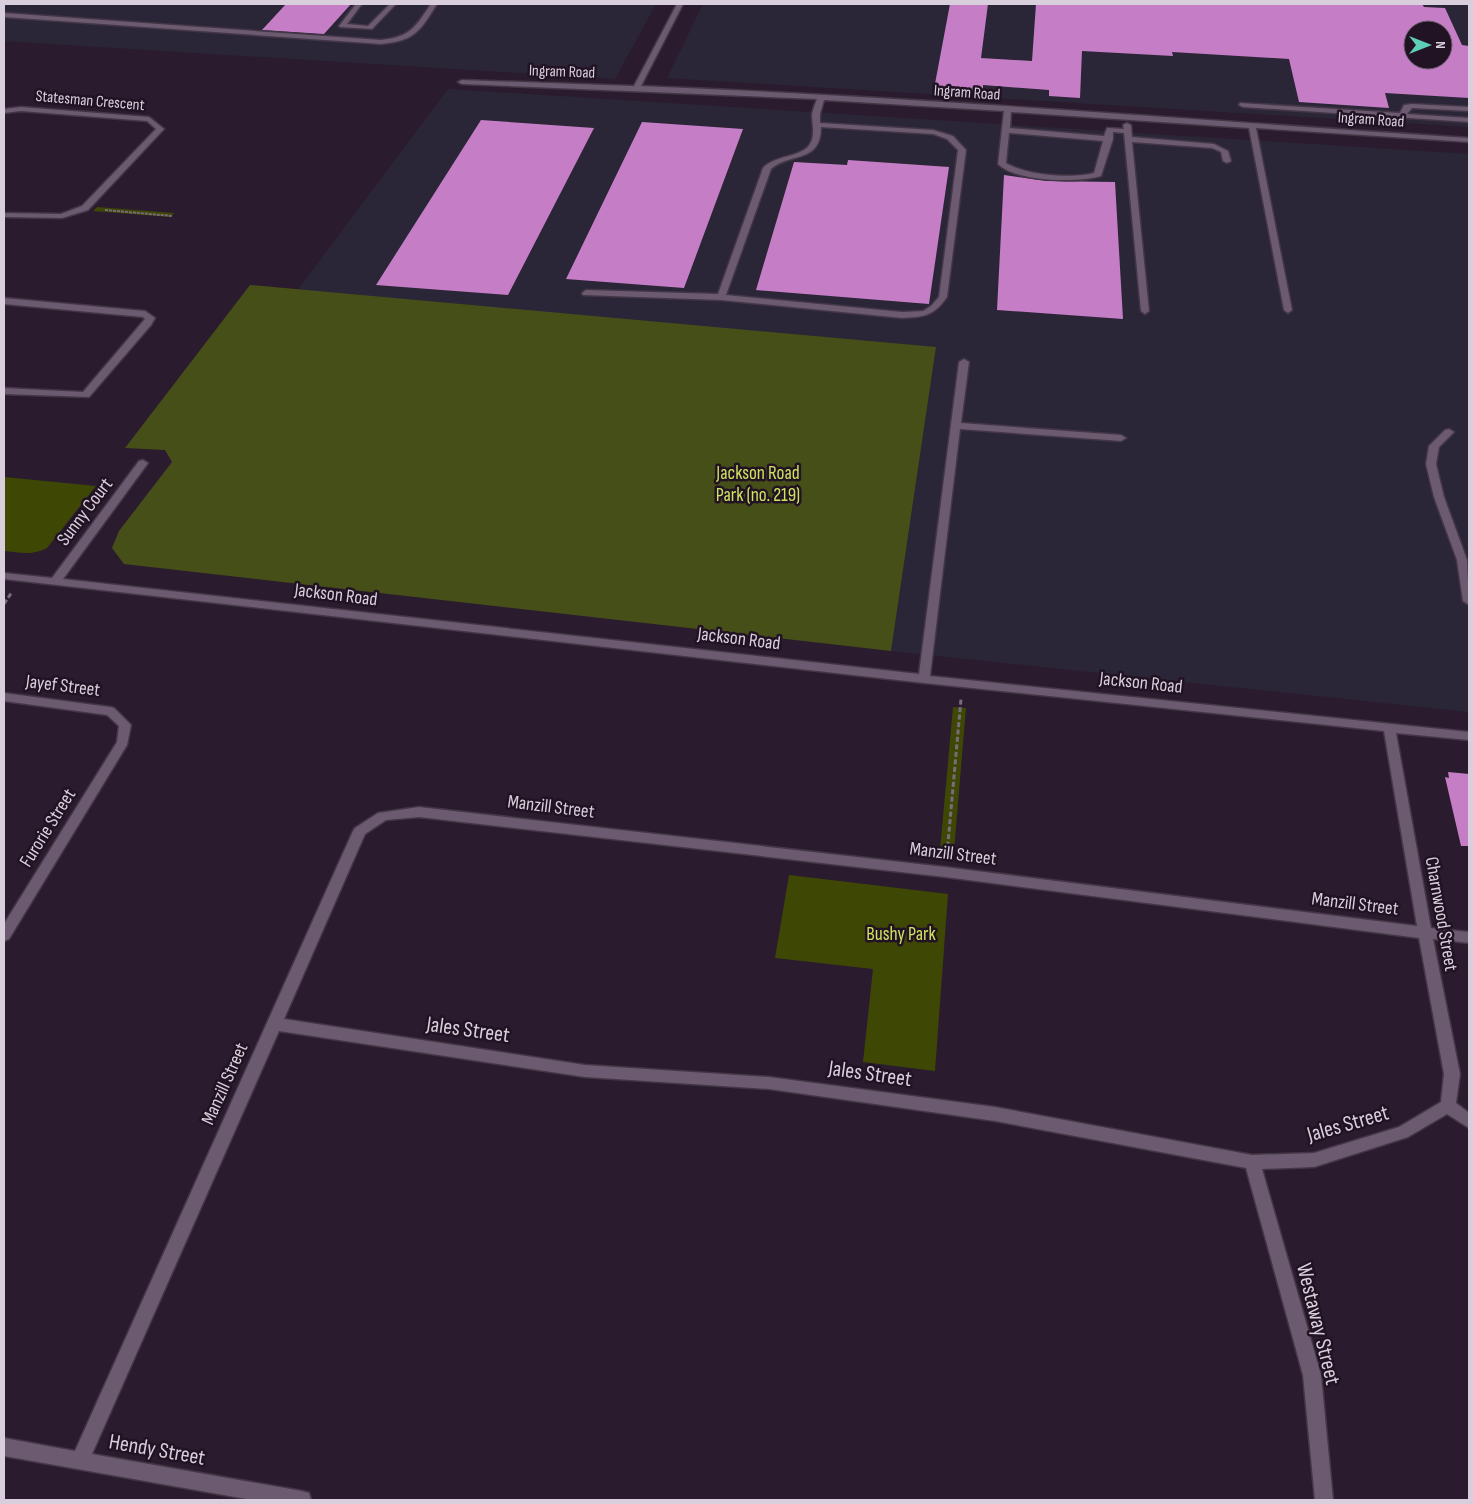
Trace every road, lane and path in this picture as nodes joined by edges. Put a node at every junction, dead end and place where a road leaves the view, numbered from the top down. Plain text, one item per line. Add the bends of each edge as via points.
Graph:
1 (359, 4) edge
2 (394, 4) edge
3 (434, 4) edge
4 (680, 4) edge
5 (4, 15) edge
6 (462, 82) dead end
7 (637, 88) junction
8 (821, 97) junction
9 (1243, 105) dead end
10 (1469, 108) edge
11 (1008, 109) junction
12 (4, 110) edge
13 (1109, 116) junction
14 (1402, 116) junction
15 (1126, 117) junction
16 (1469, 120) edge
17 (818, 125) junction
18 (1252, 125) junction
19 (1006, 130) junction
20 (1110, 130) junction
21 (1128, 135) junction
22 (1108, 139) junction
23 (1469, 140) edge
24 (1227, 161) dead end
25 (84, 208) junction
26 (4, 215) edge
27 (172, 216) dead end
28 (586, 293) dead end
29 (720, 297) junction
30 (4, 301) edge
31 (1288, 310) dead end
32 (1145, 311) dead end
33 (964, 362) dead end
34 (4, 391) edge
35 (956, 426) junction
36 (1448, 432) dead end
37 (1121, 438) dead end
38 (143, 463) dead end
39 (4, 576) edge
40 (55, 582) junction
41 (1469, 601) edge
42 (924, 679) junction
43 (962, 683) junction
44 (4, 697) edge
45 (1389, 727) junction
46 (1469, 736) edge
47 (123, 742) joint
48 (945, 872) junction
49 (1425, 933) junction
50 (4, 935) edge
51 (1469, 937) edge
52 (274, 1024) junction
53 (1448, 1106) junction
54 (1469, 1121) edge
55 (1252, 1162) junction
56 (4, 1448) edge
57 (80, 1461) junction
58 (302, 1500) edge
59 (1324, 1500) edge

1 - 2 street via 342,26 370,28
3 - 5 street via 418,30 409,37 381,42
4 - 7 street
6 - 7 street, Ingram Road
7 - 8 street, Ingram Road
8 - 11 street, Ingram Road
8 - 17 street via 816,115
9 - 14 street
10 - 14 street via 1412,106 1407,107
11 - 13 street, Ingram Road
11 - 19 street
12 - 25 street, Statesman Crescent via 149,119 160,128
13 - 15 street, Ingram Road
13 - 20 street
14 - 16 street
15 - 18 street, Ingram Road
15 - 21 street
17 - 29 street via 812,147 778,159 767,168
17 - 29 street via 933,132 950,136 957,142 962,150 943,297 936,309 923,314 902,315
18 - 23 street, Ingram Road
18 - 31 street
19 - 22 street
19 - 22 street via 1002,164 1008,170 1020,173 1098,174
20 - 21 street
20 - 22 street
21 - 24 street via 1214,146 1224,151
21 - 32 street
25 - 26 street, Statesman Crescent via 62,216
25 - 27 path
28 - 29 street
30 - 34 street via 145,314 150,318 86,395
33 - 35 street
35 - 37 street
35 - 42 street
36 - 41 street via 1434,446 1431,464 1439,497 1462,560
38 - 40 street, Sunny Court
39 - 40 street, Jackson Road
40 - 42 street, Jackson Road
42 - 43 street, Jackson Road
43 - 45 street, Jackson Road
43 - 48 path
44 - 47 street, Jayef Street via 110,711 125,725
45 - 46 street, Jackson Road
45 - 49 street, Charnwood Street
47 - 50 street, Furorie Street
48 - 49 street, Manzill Street
48 - 52 street, Manzill Street via 419,812 383,816 360,831
49 - 51 street, Manzill Street
49 - 53 street, Charnwood Street via 1452,1074
52 - 55 street, Jales Street via 585,1071 769,1083 995,1114
52 - 57 street, Manzill Street
53 - 54 street
53 - 55 street, Jales Street via 1403,1132 1314,1160
55 - 59 street, Westaway Street via 1312,1375
56 - 57 street, Hendy Street
57 - 58 street, Hendy Street

